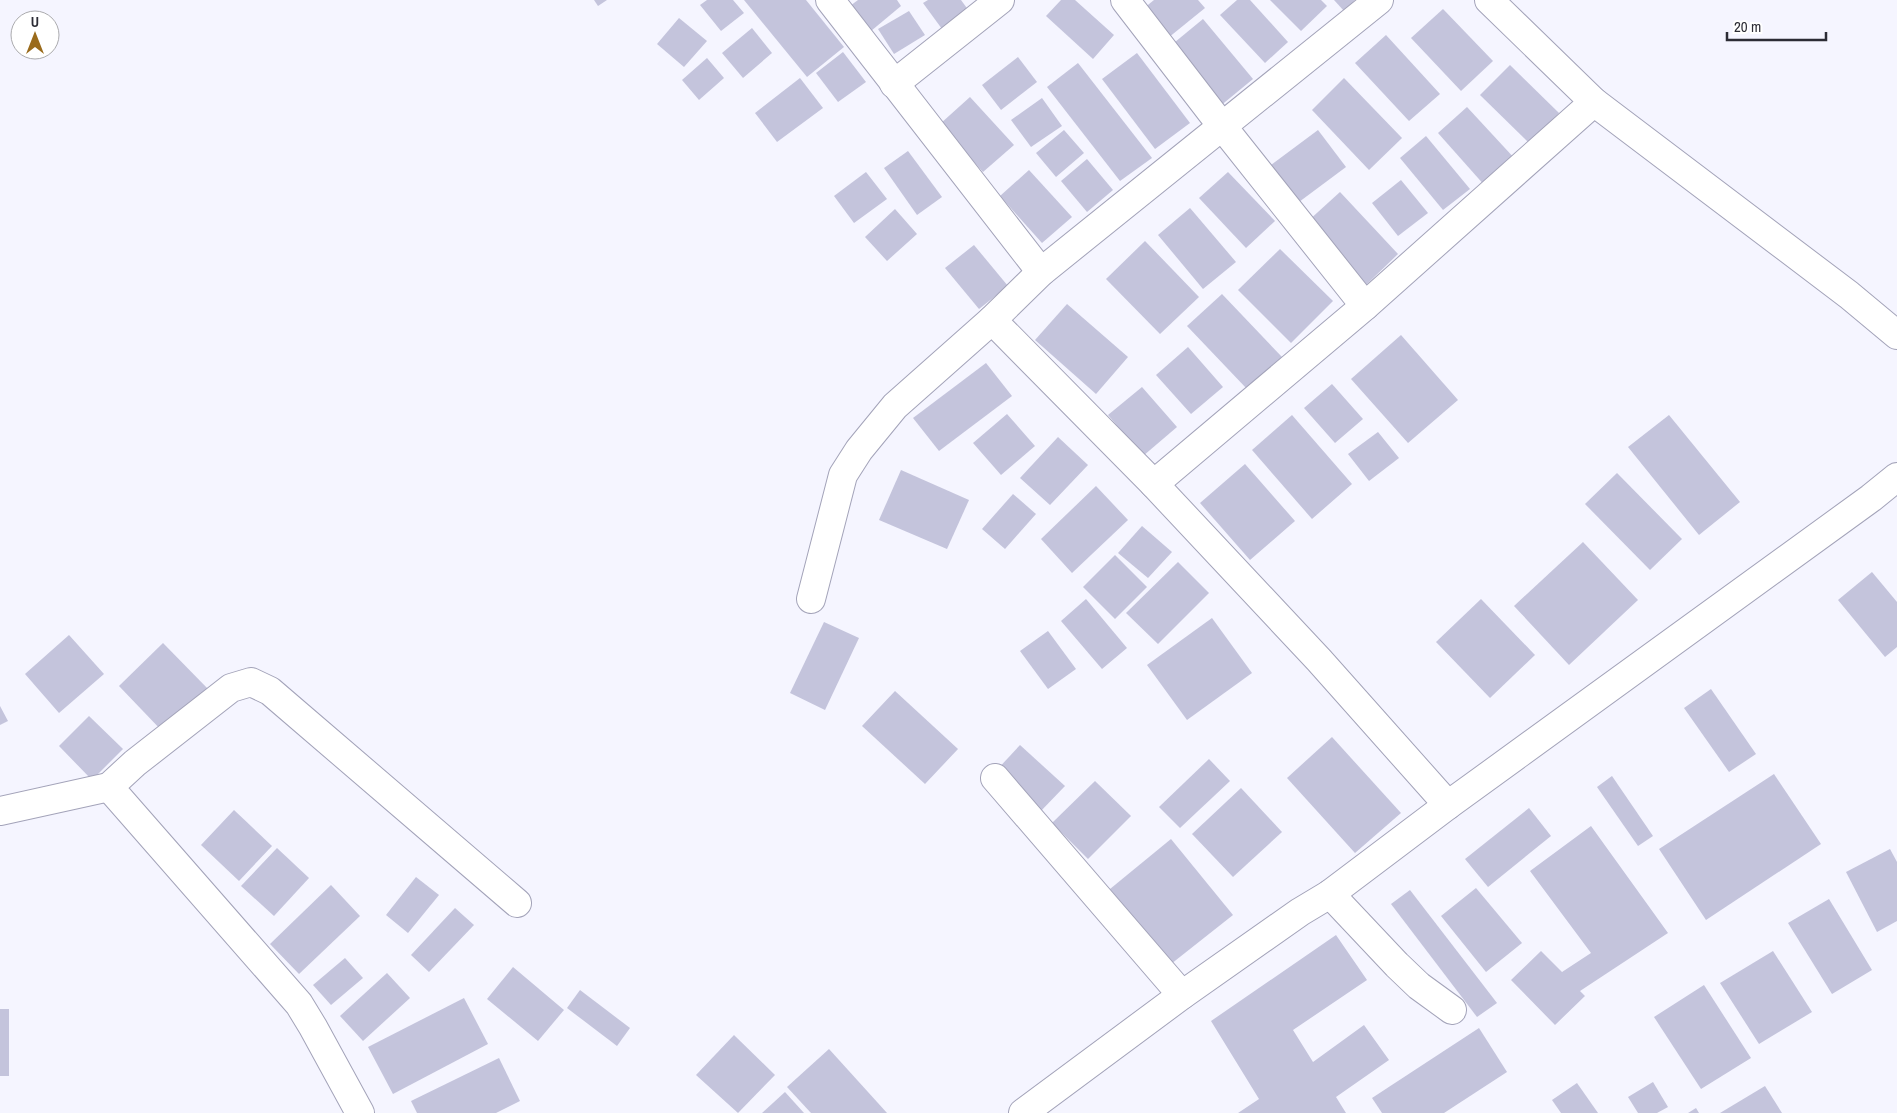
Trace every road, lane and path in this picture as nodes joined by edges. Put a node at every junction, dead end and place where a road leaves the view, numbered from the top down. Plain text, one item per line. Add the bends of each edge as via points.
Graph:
1 (830, 0) edge
2 (1000, 0) edge
3 (1125, 0) edge
4 (1378, 0) edge
5 (1489, 0) edge
6 (894, 84) junction
7 (1594, 102) junction
8 (1222, 126) junction
9 (1041, 272) junction
10 (1365, 306) junction
11 (992, 320) junction
12 (1897, 335) edge
13 (1897, 477) edge
14 (1154, 484) junction
15 (811, 599) dead end
16 (995, 778) dead end
17 (108, 787) junction
18 (1448, 805) junction
19 (0, 811) edge
20 (1330, 894) junction
21 (517, 903) dead end
22 (1182, 995) junction
23 (1452, 1010) dead end
24 (360, 1113) edge
25 (1023, 1113) edge

1 - 6 street
2 - 6 street
3 - 8 street
4 - 8 street
5 - 7 street
6 - 9 street
7 - 10 street
7 - 12 street
8 - 9 street
8 - 10 street
9 - 11 street
10 - 14 street
11 - 14 street
11 - 15 street via 895,406 843,474
13 - 18 street
14 - 18 street via 1319,660
16 - 22 street
17 - 19 street
17 - 21 street via 231,688 251,682 270,690
17 - 24 street via 299,1004
18 - 20 street
20 - 22 street
20 - 23 street via 1419,986
22 - 25 street

